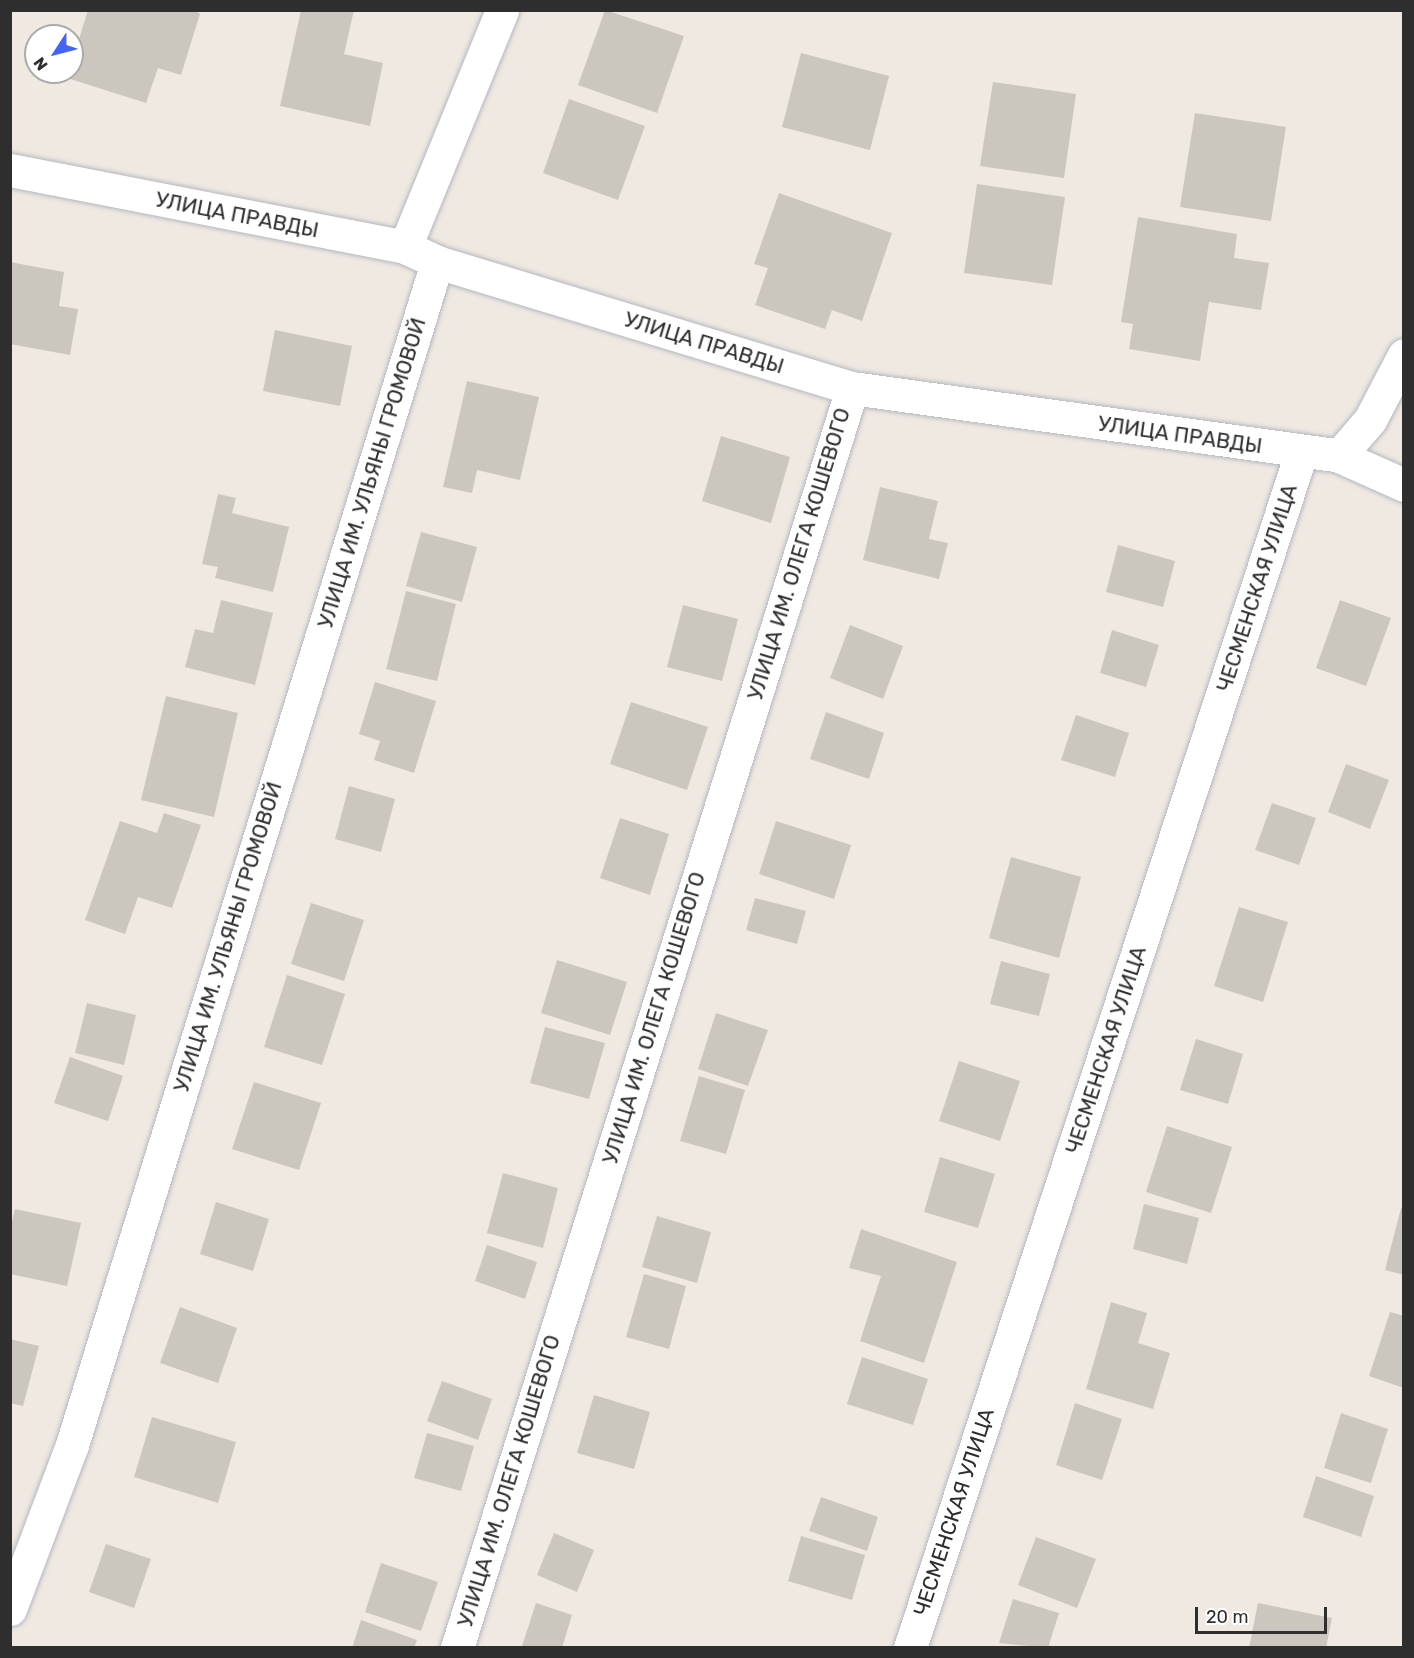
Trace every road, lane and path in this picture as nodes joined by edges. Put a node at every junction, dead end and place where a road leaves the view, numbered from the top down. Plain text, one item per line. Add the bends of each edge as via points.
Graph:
1 (502, 10) edge
2 (10, 170) edge
3 (405, 247) junction
4 (437, 262) junction
5 (1404, 355) edge
6 (852, 388) junction
7 (1301, 453) junction
8 (1339, 456) junction
9 (1404, 485) edge
10 (10, 1609) edge
11 (457, 1647) edge
12 (910, 1647) edge

1 - 3 street
2 - 3 street, УЛИЦА ПРАВДЫ
3 - 4 street, УЛИЦА ПРАВДЫ
4 - 6 street, УЛИЦА ПРАВДЫ
4 - 10 street, УЛИЦА ИМ. УЛЬЯНЫ ГРОМОВОЙ via 72,1445
5 - 8 street via 1370,420
6 - 7 street, УЛИЦА ПРАВДЫ
6 - 11 street, УЛИЦА ИМ. ОЛЕГА КОШЕВОГО
7 - 8 street, УЛИЦА ПРАВДЫ
7 - 12 street, ЧЕСМЕНСКАЯ УЛИЦА
8 - 9 street, УЛИЦА ПРАВДЫ

